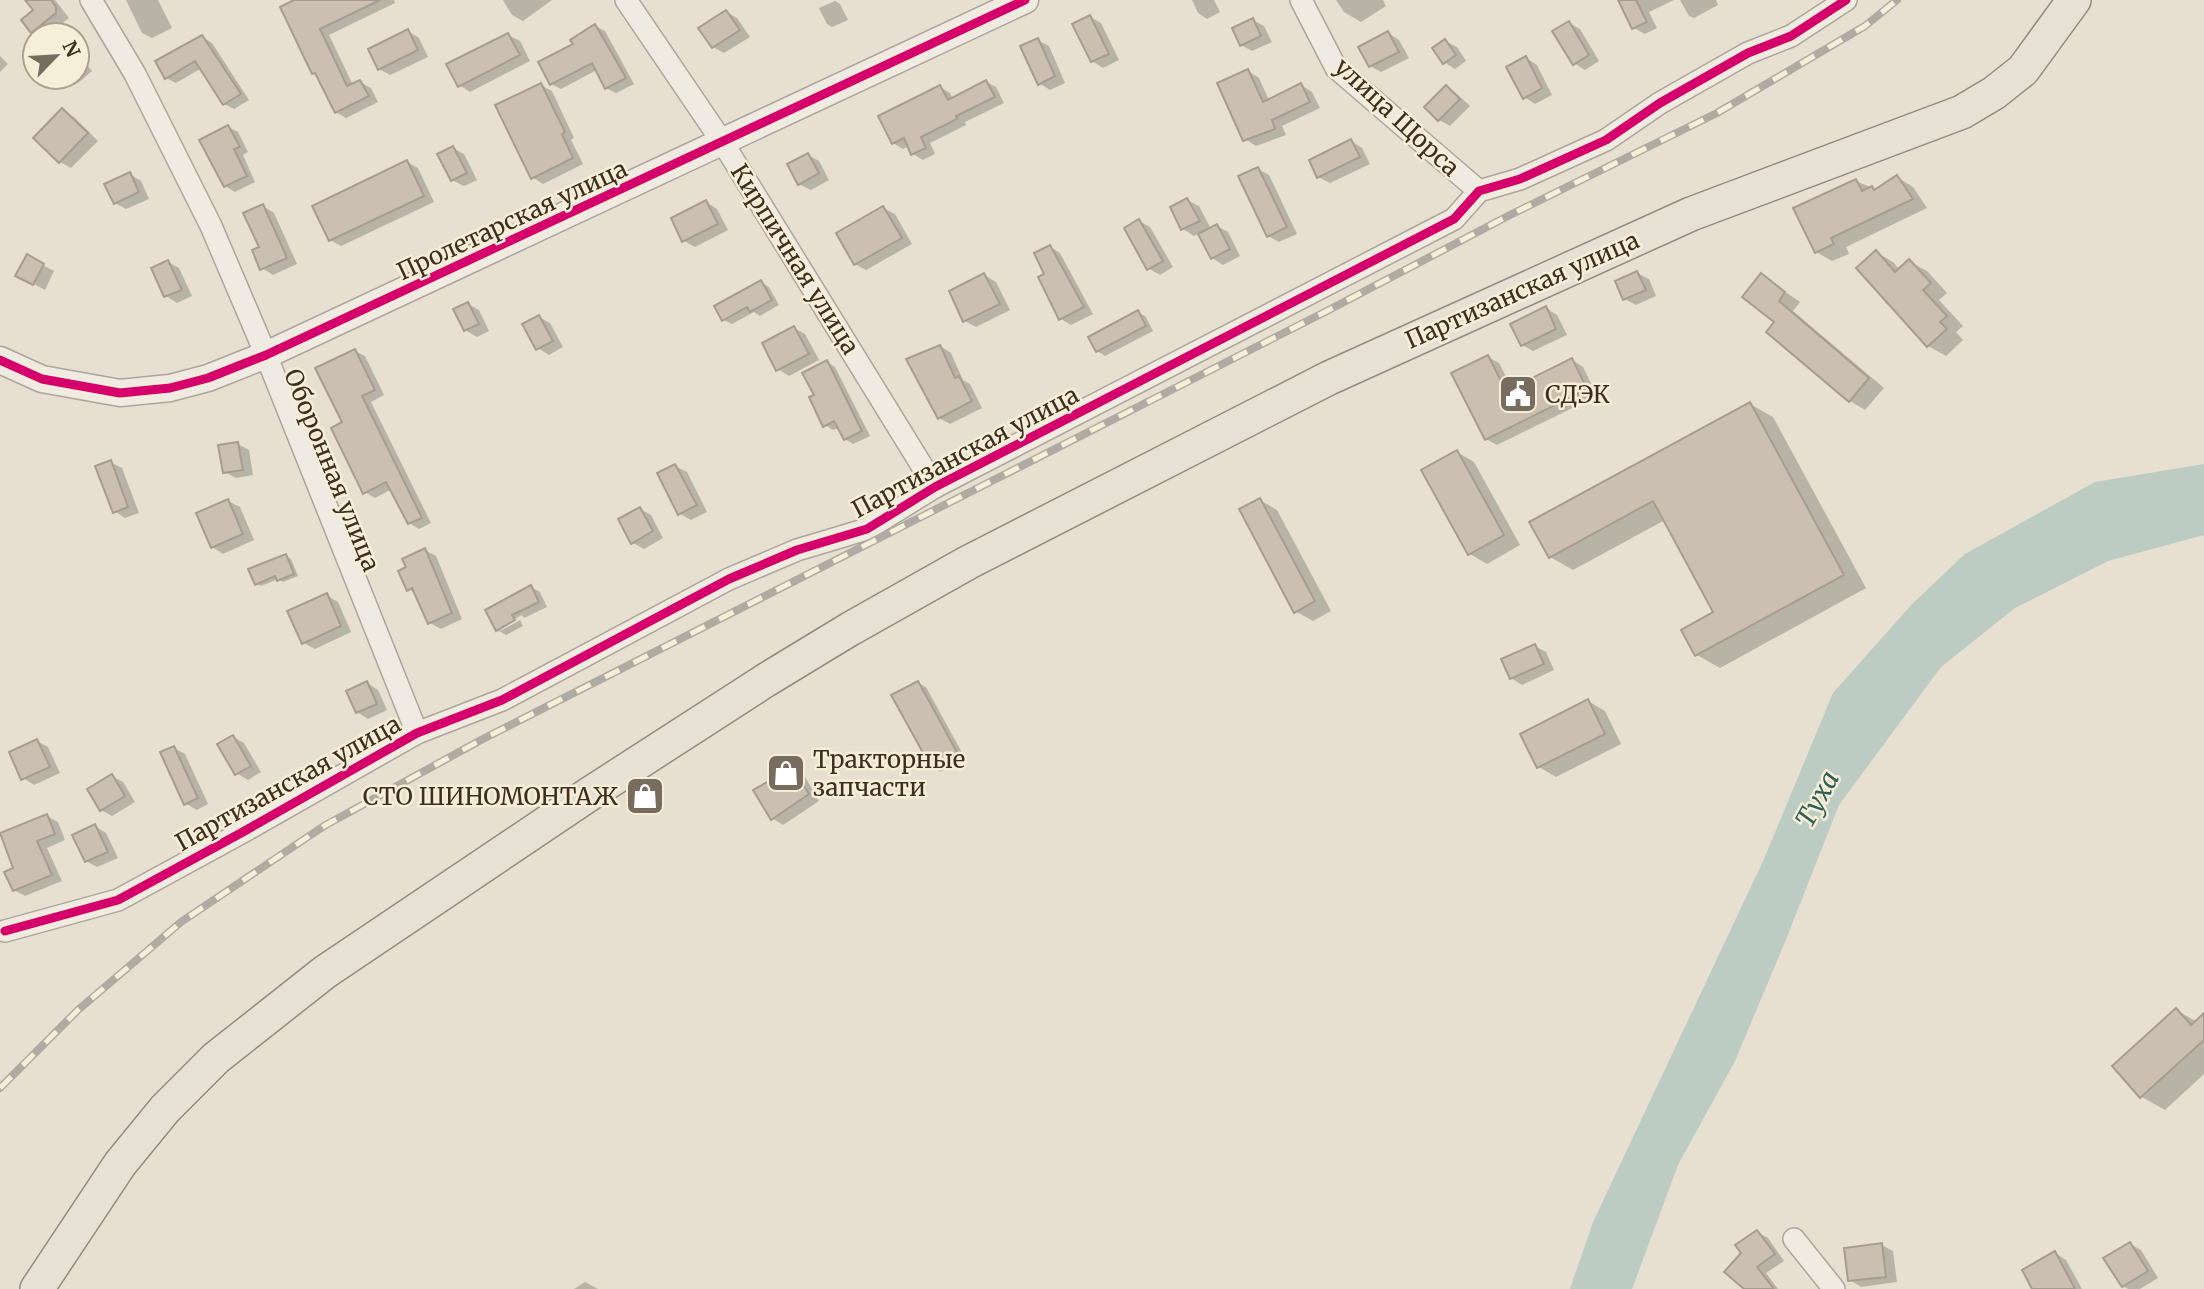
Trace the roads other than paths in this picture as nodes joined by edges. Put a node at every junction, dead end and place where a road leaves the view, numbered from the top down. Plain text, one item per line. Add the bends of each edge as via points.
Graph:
1 (91, 0) edge
2 (626, 0) edge
3 (1025, 0) edge
4 (1301, 0) edge
5 (1846, 0) edge
6 (2074, 0) edge
7 (723, 142) junction
8 (1479, 191) junction
9 (266, 355) junction
10 (0, 360) edge
11 (935, 486) junction
12 (417, 733) junction
13 (5, 931) dead end
14 (1794, 1239) dead end
15 (37, 1289) edge
16 (1834, 1289) edge

1 - 9 street, Оборонная улица via 135,74 211,226
2 - 7 street, Кирпичная улица
3 - 7 street, Пролетарская улица
4 - 8 street, улица Щорса via 1336,68
5 - 8 street via 1791,36 1748,53 1660,103 1606,140 1520,179
6 - 15 main road, Партизанская улица via 2023,70 1962,112 1691,214 1329,377 969,562 766,680 325,972 216,1058 165,1109 120,1164
7 - 9 street, Пролетарская улица
7 - 11 street, Кирпичная улица
8 - 11 street, Партизанская улица via 1454,219
9 - 10 street, Пролетарская улица via 170,388 121,393 42,379
9 - 12 street, Оборонная улица
11 - 12 street, Партизанская улица via 867,529 797,550 729,579 502,700
12 - 13 street, Партизанская улица via 118,900
14 - 16 street

